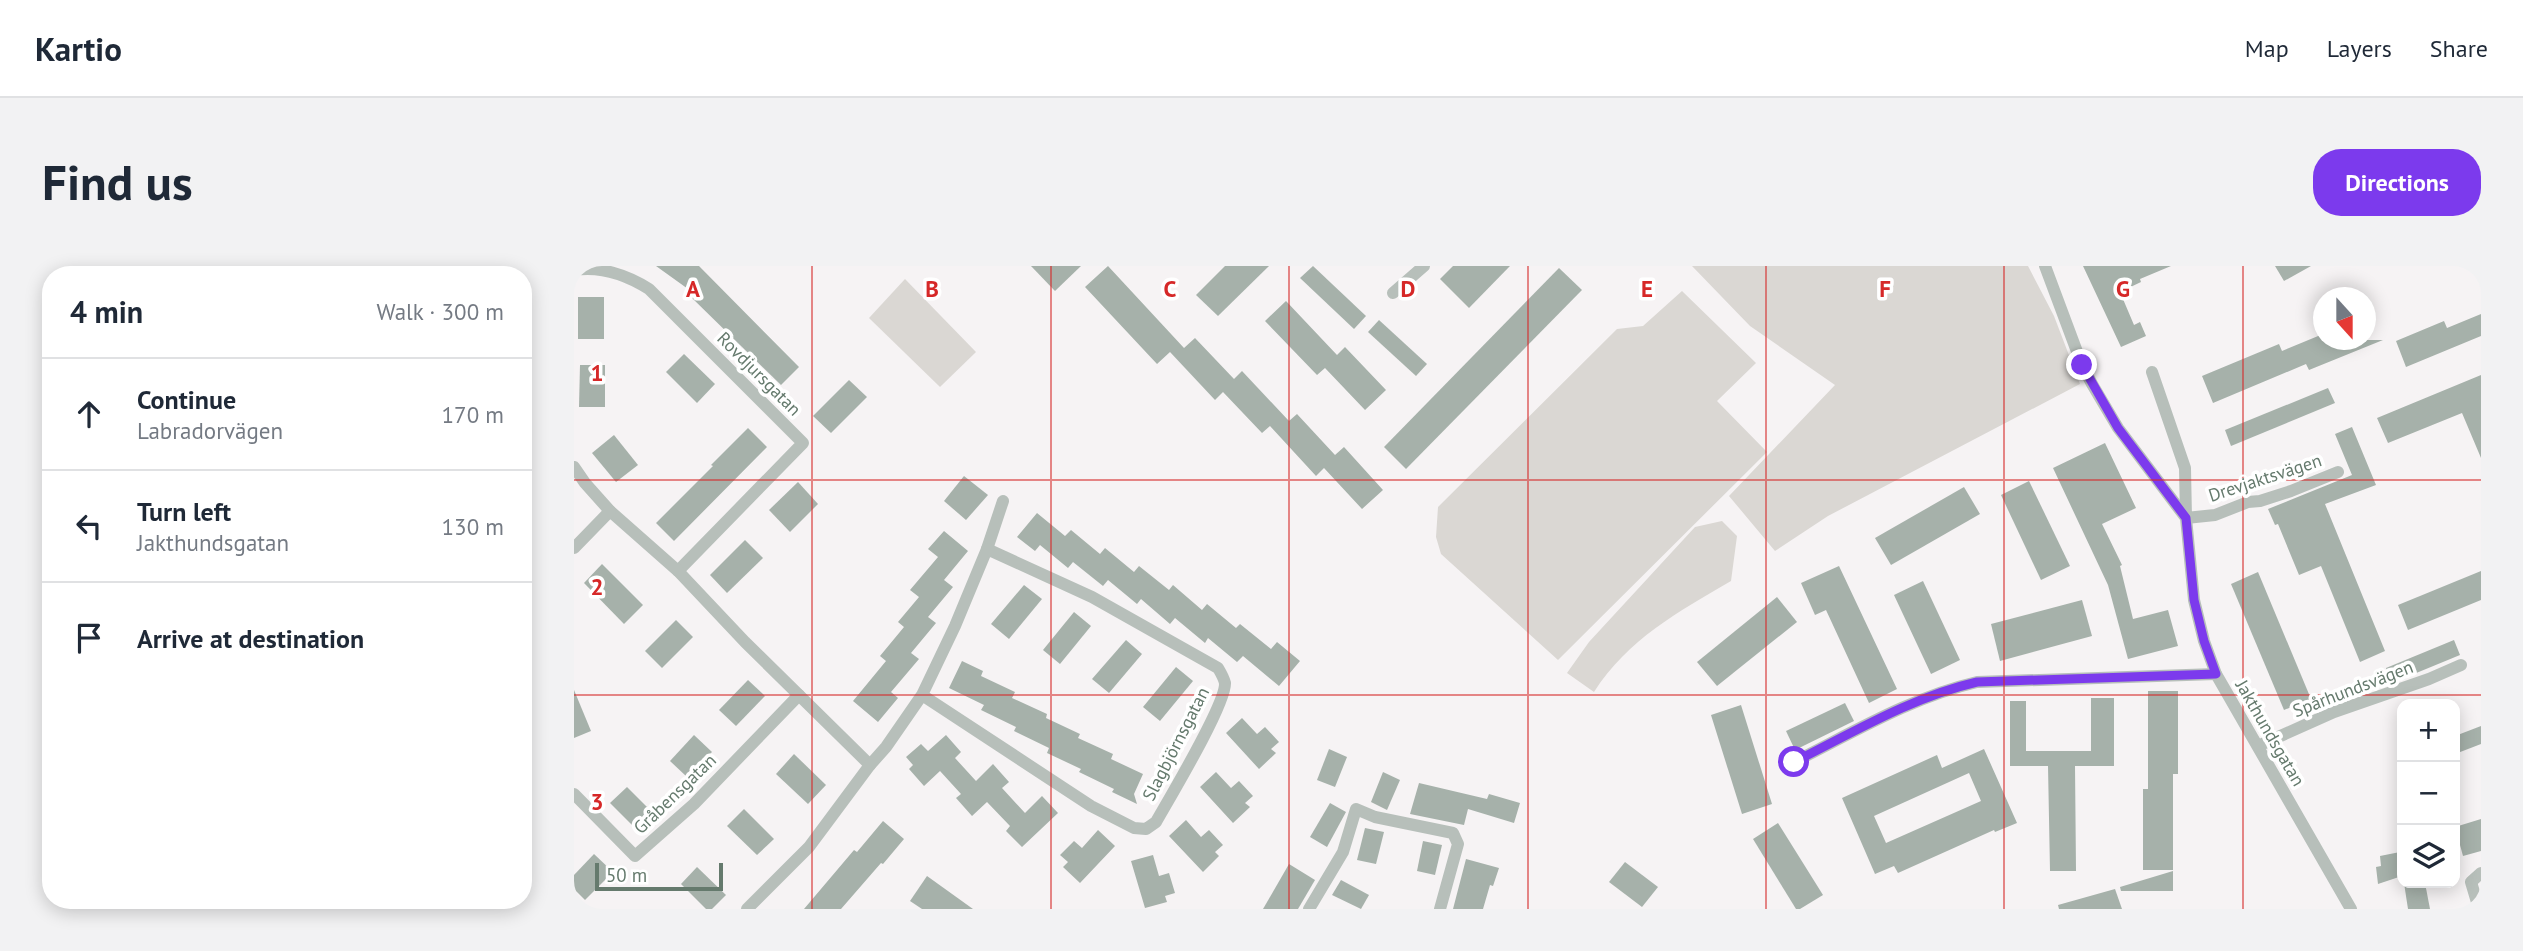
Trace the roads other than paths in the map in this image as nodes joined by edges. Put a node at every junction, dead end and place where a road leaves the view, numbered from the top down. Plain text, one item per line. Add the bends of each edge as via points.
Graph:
1 (1424, 266) edge
2 (2045, 266) edge
3 (574, 270) edge
4 (1393, 293) dead end
5 (2152, 372) dead end
6 (574, 467) edge
7 (2338, 472) dead end
8 (1003, 501) dead end
9 (610, 511) junction
10 (2186, 518) junction
11 (574, 548) edge
12 (987, 549) junction
13 (678, 571) junction
14 (2461, 665) dead end
15 (2216, 674) junction
16 (799, 695) junction
17 (922, 695) junction
18 (2258, 746) junction
19 (1794, 762) dead end
20 (870, 765) junction
21 (574, 794) edge
22 (2481, 873) edge
23 (747, 909) edge
24 (1309, 909) edge
25 (1440, 909) edge
26 (2351, 909) edge
27 (2479, 909) edge

1 - 4 street
2 - 10 street via 2092,384 2123,435
3 - 13 street, Rovdjursgatan via 603,270 649,289 803,443
5 - 10 street, Drevjaktsvägen via 2185,468
6 - 9 street
7 - 10 street, Drevjaktsvägen via 2215,515
8 - 12 street
9 - 11 street
9 - 13 street
10 - 15 street, Jakthundsgatan via 2194,600
12 - 17 street
12 - 17 street, Slagbjörnsgatan via 1092,597 1219,668 1224,691 1156,822 1146,829 1134,828 1091,806
13 - 16 street
14 - 18 street, Spårhundsvägen
15 - 18 street, Jakthundsgatan
15 - 19 street via 1977,682 1906,705
16 - 20 street
16 - 21 street, Gråbensgatan via 694,804 635,856
17 - 20 street
18 - 26 street, Jakthundsgatan
20 - 23 street via 809,847
22 - 27 street via 2471,882
24 - 25 street via 1343,852 1356,809 1453,833 1458,844

